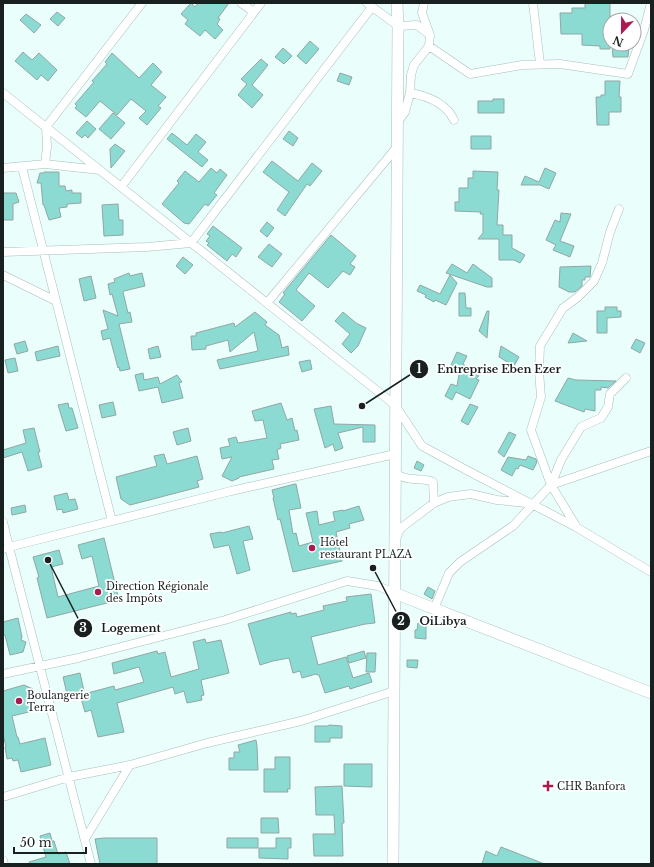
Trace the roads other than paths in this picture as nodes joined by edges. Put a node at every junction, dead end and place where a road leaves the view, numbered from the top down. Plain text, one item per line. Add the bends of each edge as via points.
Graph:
1 (142, 3) edge
2 (241, 3) edge
3 (261, 3) edge
4 (397, 3) edge
5 (424, 3) edge
6 (533, 3) edge
7 (651, 3) edge
8 (370, 5) edge
9 (254, 12) junction
10 (398, 26) junction
11 (430, 35) junction
12 (429, 46) junction
13 (540, 64) junction
14 (3, 93) edge
15 (410, 93) junction
16 (454, 120) dead end
17 (396, 124) junction
18 (46, 127) junction
19 (397, 147) junction
20 (45, 164) junction
21 (22, 167) junction
22 (3, 168) edge
23 (101, 170) junction
24 (121, 187) junction
25 (619, 209) dead end
26 (191, 243) junction
27 (43, 250) junction
28 (3, 252) edge
29 (3, 275) edge
30 (56, 301) junction
31 (267, 303) junction
32 (626, 378) dead end
33 (395, 405) junction
34 (651, 451) edge
35 (395, 454) junction
36 (395, 474) junction
37 (551, 485) junction
38 (434, 503) junction
39 (532, 504) junction
40 (112, 521) junction
41 (3, 522) edge
42 (576, 527) junction
43 (394, 540) junction
44 (6, 548) edge
45 (651, 572) edge
46 (394, 593) junction
47 (434, 609) junction
48 (39, 666) junction
49 (3, 674) edge
50 (394, 691) junction
51 (651, 693) edge
52 (130, 764) junction
53 (69, 777) junction
54 (3, 797) edge
55 (85, 840) junction
56 (3, 860) edge
57 (4, 864) edge
58 (91, 864) edge
59 (393, 864) edge

1 - 18 street
2 - 9 street
3 - 9 street
4 - 10 street
5 - 11 street via 422,13
6 - 13 street
7 - 13 street via 628,74 560,64
8 - 10 street
8 - 26 street
9 - 24 street
10 - 11 street via 417,25
10 - 17 street
11 - 12 street
12 - 13 street via 470,74
12 - 15 street via 414,65
14 - 18 street
15 - 16 street via 423,95 438,102
15 - 17 street via 405,112
17 - 19 street
18 - 20 street
18 - 23 street
19 - 31 street
19 - 33 street
20 - 21 street
20 - 23 street
21 - 22 street
21 - 27 street
23 - 24 street
24 - 26 street
25 - 37 street via 594,281 563,308 540,346 541,397 531,430
26 - 27 street
26 - 31 street
27 - 28 street
27 - 30 street
29 - 30 street
30 - 40 street
31 - 33 street
32 - 37 street via 610,394 608,407 600,418 581,427 561,460
33 - 35 street
33 - 39 street via 422,446
34 - 37 street
35 - 36 street
35 - 40 street via 230,491
36 - 38 street via 433,482
36 - 43 street
37 - 39 street
37 - 42 street
38 - 39 street via 448,497 471,494
38 - 43 street via 401,528
39 - 42 street
39 - 47 street via 513,526 448,573
40 - 44 street
41 - 44 street
42 - 45 street
43 - 46 street
44 - 48 street
46 - 47 street
46 - 48 street via 378,586 347,581 225,620
46 - 50 street
47 - 51 street
48 - 49 street
48 - 53 street
50 - 52 street via 301,721
50 - 59 street
52 - 53 street
52 - 55 street
53 - 54 street
53 - 55 street
55 - 58 street
56 - 57 street

